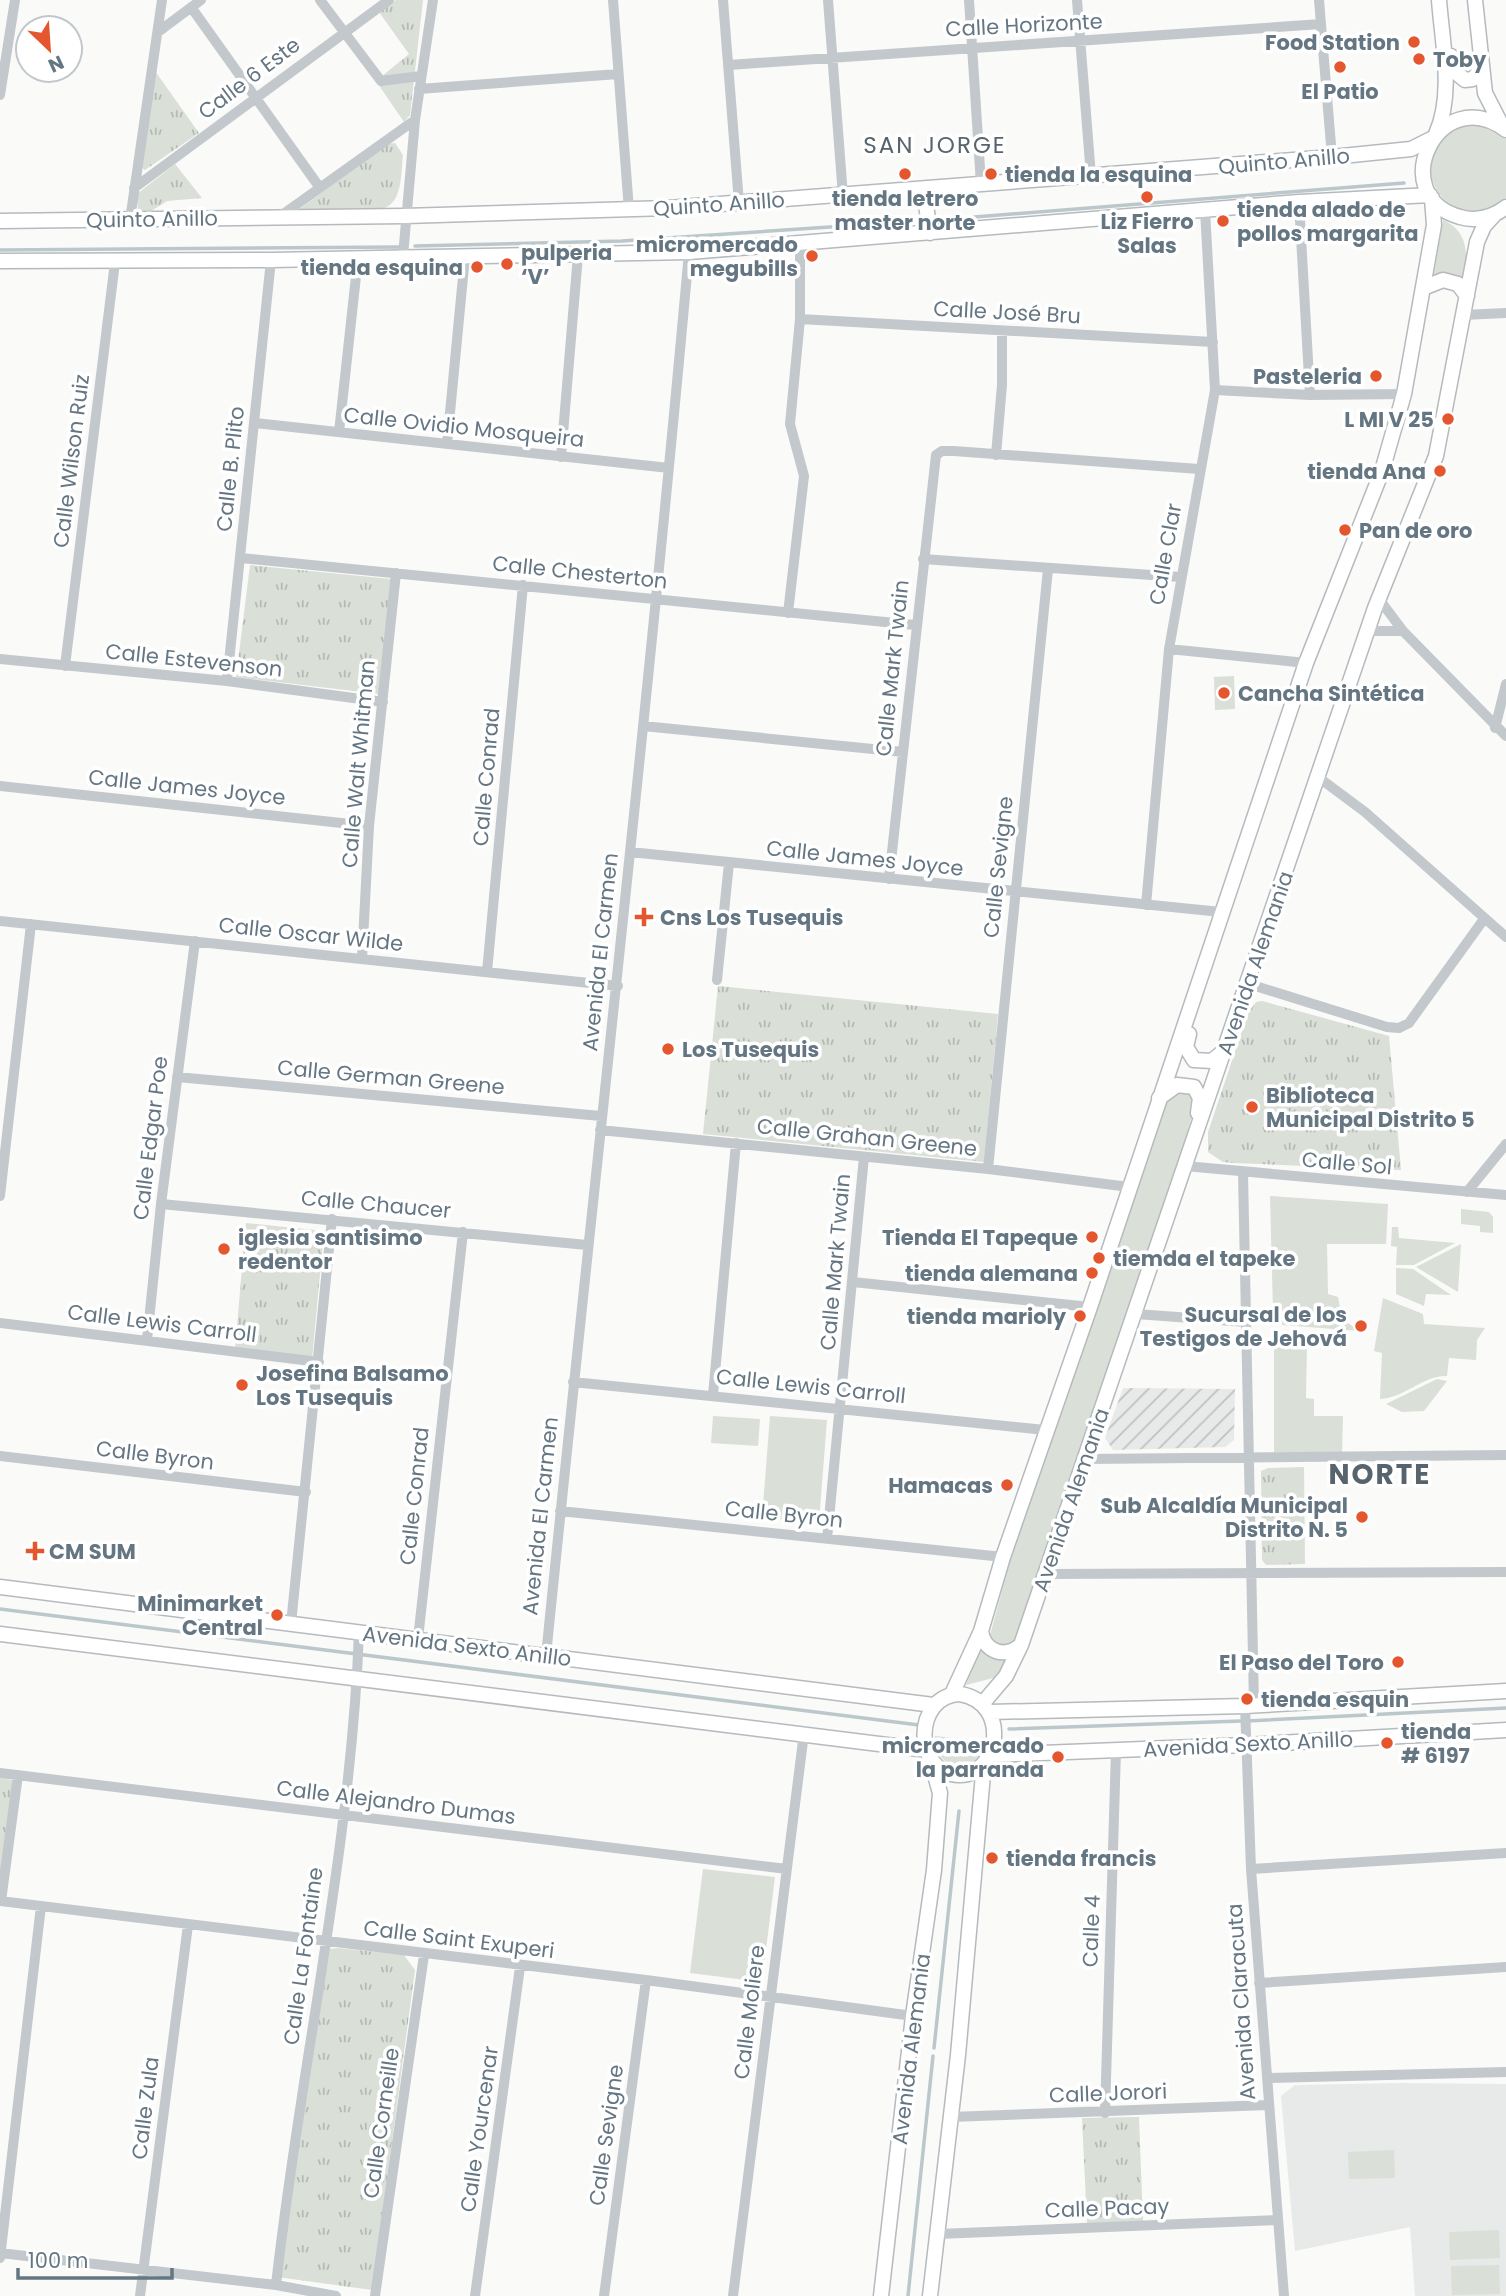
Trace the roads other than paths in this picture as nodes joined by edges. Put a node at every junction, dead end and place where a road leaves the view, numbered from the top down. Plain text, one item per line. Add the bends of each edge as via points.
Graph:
1 (15, 0) edge
2 (162, 0) edge
3 (201, 0) edge
4 (320, 0) edge
5 (389, 0) edge
6 (433, 0) edge
7 (612, 0) edge
8 (723, 0) edge
9 (828, 0) edge
10 (969, 0) edge
11 (1077, 0) edge
12 (1319, 0) edge
13 (1440, 0) edge
14 (1475, 0) edge
15 (191, 7) junction
16 (1321, 24) junction
17 (158, 32) junction
18 (344, 32) junction
19 (1080, 41) junction
20 (972, 46) junction
21 (833, 59) junction
22 (729, 65) junction
23 (1481, 69) junction
24 (618, 74) junction
25 (421, 76) junction
26 (419, 89) junction
27 (0, 95) edge
28 (256, 97) junction
29 (415, 120) junction
30 (1504, 128) edge
31 (1434, 137) junction
32 (1332, 158) junction
33 (1091, 176) junction
34 (981, 184) junction
35 (134, 188) junction
36 (320, 188) junction
37 (924, 190) junction
38 (843, 196) junction
39 (1431, 196) junction
40 (1300, 202) junction
41 (739, 203) junction
42 (629, 210) junction
43 (1205, 210) junction
44 (1500, 211) edge
45 (405, 216) junction
46 (279, 217) junction
47 (130, 220) junction
48 (0, 221) edge
49 (930, 233) junction
50 (800, 244) junction
51 (689, 251) junction
52 (578, 255) junction
53 (403, 256) junction
54 (466, 256) junction
55 (359, 258) junction
56 (271, 260) junction
57 (0, 261) edge
58 (115, 262) junction
59 (1423, 288) junction
60 (1467, 296) junction
61 (1506, 313) edge
62 (1463, 315) junction
63 (800, 319) junction
64 (1002, 332) junction
65 (1213, 342) junction
66 (1215, 390) junction
67 (1404, 394) junction
68 (1310, 396) junction
69 (255, 423) junction
70 (339, 432) junction
71 (447, 444) junction
72 (996, 455) junction
73 (561, 457) junction
74 (669, 468) junction
75 (1199, 469) junction
76 (240, 558) junction
77 (923, 559) junction
78 (1048, 569) junction
79 (397, 573) junction
80 (1180, 577) junction
81 (523, 585) junction
82 (657, 598) junction
83 (1379, 599) junction
84 (788, 613) junction
85 (915, 625) junction
86 (1367, 631) junction
87 (1403, 632) junction
88 (1169, 649) junction
89 (0, 659) edge
90 (1306, 663) junction
91 (65, 666) junction
92 (227, 681) junction
93 (1506, 684) edge
94 (383, 702) junction
95 (643, 726) junction
96 (1495, 728) junction
97 (1506, 736) edge
98 (903, 752) junction
99 (1318, 777) junction
100 (0, 786) edge
101 (369, 826) junction
102 (630, 852) junction
103 (729, 863) junction
104 (889, 879) junction
105 (1014, 892) junction
106 (1146, 905) junction
107 (1221, 912) junction
108 (1484, 919) junction
109 (0, 921) edge
110 (31, 924) junction
111 (1506, 937) edge
112 (195, 941) junction
113 (362, 959) junction
114 (1204, 967) junction
115 (487, 972) junction
116 (717, 980) dead end
117 (1248, 984) junction
118 (618, 986) junction
119 (1225, 1050) junction
120 (177, 1077) junction
121 (1158, 1098) junction
122 (601, 1116) junction
123 (600, 1130) junction
124 (736, 1143) junction
125 (1506, 1144) edge
126 (1193, 1145) junction
127 (864, 1157) junction
128 (1185, 1166) junction
129 (988, 1169) junction
130 (1243, 1173) junction
131 (1129, 1187) junction
132 (1467, 1192) junction
133 (1506, 1195) edge
134 (0, 1196) edge
135 (161, 1204) junction
136 (332, 1219) junction
137 (463, 1232) junction
138 (587, 1245) junction
139 (853, 1282) junction
140 (1090, 1307) junction
141 (1136, 1314) junction
142 (1246, 1322) junction
143 (0, 1323) edge
144 (147, 1340) junction
145 (319, 1362) junction
146 (573, 1382) junction
147 (713, 1395) junction
148 (840, 1409) junction
149 (1045, 1430) junction
150 (1506, 1455) edge
151 (0, 1456) edge
152 (1249, 1458) junction
153 (1086, 1459) junction
154 (306, 1492) junction
155 (560, 1511) junction
156 (827, 1539) junction
157 (1003, 1557) junction
158 (1506, 1572) edge
159 (1251, 1573) junction
160 (1045, 1574) junction
161 (0, 1587) edge
162 (291, 1624) junction
163 (981, 1631) junction
164 (0, 1634) edge
165 (358, 1638) junction
166 (418, 1639) junction
167 (1021, 1645) junction
168 (546, 1656) junction
169 (357, 1670) junction
170 (1506, 1691) edge
171 (952, 1694) junction
172 (933, 1704) junction
173 (1249, 1705) junction
174 (987, 1708) junction
175 (1506, 1730) edge
176 (804, 1733) junction
177 (1246, 1745) junction
178 (1115, 1750) junction
179 (929, 1755) junction
180 (987, 1759) junction
181 (0, 1773) edge
182 (18, 1775) junction
183 (342, 1814) junction
184 (1506, 1853) edge
185 (1251, 1869) junction
186 (787, 1870) junction
187 (0, 1901) edge
188 (41, 1906) junction
189 (188, 1925) junction
190 (326, 1941) junction
191 (424, 1955) junction
192 (520, 1967) junction
193 (1506, 1967) edge
194 (646, 1980) junction
195 (1259, 1983) junction
196 (769, 1998) junction
197 (913, 2016) junction
198 (1506, 2072) edge
199 (1267, 2078) junction
200 (1267, 2105) junction
201 (1105, 2113) junction
202 (951, 2118) junction
203 (1277, 2220) junction
204 (938, 2234) junction
205 (0, 2255) edge
206 (143, 2270) junction
207 (276, 2285) junction
208 (140, 2296) edge
209 (336, 2296) edge
210 (375, 2296) edge
211 (475, 2296) edge
212 (604, 2296) edge
213 (733, 2296) edge
214 (881, 2296) edge
215 (930, 2296) edge
216 (1284, 2296) edge

1 - 27 street
2 - 17 street
3 - 15 street
4 - 18 street
5 - 18 street, Calle 6 Este
6 - 25 street
7 - 24 street
8 - 22 street
9 - 21 street
10 - 20 street
11 - 19 street
12 - 16 street
13 - 23 main road via 1453,71 1469,80
13 - 31 main road via 1444,105
14 - 23 main road
15 - 17 street
15 - 28 street
16 - 19 street, Calle Horizonte
16 - 32 street
17 - 35 street
18 - 25 street via 381,80
18 - 28 street, Calle 6 Este
19 - 20 street, Calle Horizonte
19 - 33 street
20 - 21 street, Calle Horizonte
20 - 34 street
21 - 22 street, Calle Horizonte
21 - 38 street
22 - 41 street
23 - 30 main road via 1488,102
24 - 26 street
24 - 42 street
25 - 26 street
26 - 29 street
28 - 35 street, Calle 6 Este
28 - 36 street
29 - 36 street
29 - 45 street
30 - 31 main road, Quinto Anillo via 1471,118 1455,121
31 - 32 main road, Quinto Anillo via 1411,149
31 - 39 main road via 1423,166
32 - 33 main road, Quinto Anillo
33 - 34 main road, Quinto Anillo
34 - 37 main road, Quinto Anillo
35 - 47 street
36 - 46 street
37 - 38 main road, Quinto Anillo
37 - 49 main road
38 - 41 main road, Quinto Anillo
39 - 40 main road, Quinto Anillo
39 - 44 main road via 1457,216 1473,219
39 - 59 main road via 1434,218
40 - 43 main road, Quinto Anillo
40 - 68 street
41 - 42 main road, Quinto Anillo
42 - 45 main road, Quinto Anillo
43 - 49 main road, Quinto Anillo
43 - 65 street, Calle Clar
44 - 60 main road, Avenida Alemania via 1479,234
45 - 46 main road, Quinto Anillo
45 - 53 street
46 - 47 main road, Quinto Anillo
47 - 48 main road, Quinto Anillo
49 - 50 main road, Quinto Anillo
50 - 51 main road, Quinto Anillo
50 - 63 street
51 - 52 main road, Quinto Anillo
51 - 74 street, Avenida El Carmen
52 - 54 main road, Quinto Anillo
52 - 73 street
53 - 54 main road, Quinto Anillo
53 - 55 main road, Quinto Anillo
54 - 71 street
55 - 56 main road, Quinto Anillo
55 - 70 street
56 - 58 main road, Quinto Anillo
56 - 69 street, Calle B. Plito
57 - 58 main road, Quinto Anillo
58 - 91 street, Calle Wilson Ruiz
59 - 60 main road via 1443,280 1458,284
59 - 67 main road
60 - 62 main road, Avenida Alemania
61 - 62 street
62 - 83 main road, Avenida Alemania via 1436,456
63 - 64 street, Calle José Bru
63 - 84 street via 790,424 804,476
64 - 65 street, Calle José Bru
64 - 72 street
65 - 66 street, Calle Clar
66 - 68 street
66 - 75 street, Calle Clar
67 - 68 street
67 - 90 main road via 1382,471
69 - 70 street, Calle Ovidio Mosqueira
69 - 76 street, Calle B. Plito
70 - 71 street, Calle Ovidio Mosqueira
71 - 73 street, Calle Ovidio Mosqueira
72 - 75 street
72 - 77 street, Calle Mark Twain via 942,451 933,460
73 - 74 street, Calle Ovidio Mosqueira
74 - 82 street, Avenida El Carmen
75 - 80 street, Calle Clar
76 - 79 street, Calle Chesterton
76 - 92 street, Calle B. Plito
77 - 78 street
77 - 85 street, Calle Mark Twain
78 - 80 street
78 - 105 street, Calle Sevigne
79 - 81 street, Calle Chesterton
79 - 94 street, Calle Walt Whitman
80 - 88 street, Calle Clar
81 - 82 street, Calle Chesterton
81 - 115 street, Calle Conrad
82 - 84 street, Calle Chesterton
82 - 95 street, Avenida El Carmen
83 - 86 main road, Avenida Alemania
83 - 87 street
84 - 85 street, Calle Chesterton
85 - 98 street, Calle Mark Twain
86 - 87 street
86 - 99 main road, Avenida Alemania
87 - 96 street
88 - 90 street
88 - 106 street, Calle Clar
89 - 91 street, Calle Estevenson
90 - 107 main road
91 - 92 street, Calle Estevenson
92 - 94 street, Calle Estevenson
93 - 96 street
94 - 101 street, Calle Walt Whitman
95 - 98 street
95 - 102 street, Avenida El Carmen
96 - 97 street
98 - 104 street, Calle Mark Twain
99 - 108 street via 1365,812
99 - 117 main road, Avenida Alemania
100 - 101 street, Calle James Joyce
101 - 113 street, Calle Walt Whitman
102 - 103 street, Calle James Joyce
102 - 118 street, Avenida El Carmen
103 - 104 street, Calle James Joyce
103 - 116 street
104 - 105 street, Calle James Joyce
105 - 106 street, Calle James Joyce
105 - 129 street, Calle Sevigne
106 - 107 street, Calle James Joyce
107 - 114 main road
108 - 111 street
108 - 117 street via 1409,1023 1398,1028
109 - 110 street, Calle Oscar Wilde
110 - 112 street, Calle Oscar Wilde
110 - 134 street
112 - 113 street, Calle Oscar Wilde
112 - 120 street, Calle Edgar Poe
113 - 115 street, Calle Oscar Wilde
114 - 119 main road via 1186,1047 1200,1063 1212,1061
114 - 121 main road
115 - 118 street, Calle Oscar Wilde
117 - 119 main road, Avenida Alemania
118 - 122 street, Avenida El Carmen
119 - 126 main road, Avenida Alemania
120 - 122 street, Calle German Greene
120 - 135 street, Calle Edgar Poe
121 - 126 main road via 1177,1086 1194,1087 1200,1104
121 - 131 main road
122 - 123 street, Avenida El Carmen
123 - 124 street, Calle Grahan Greene
123 - 138 street, Avenida El Carmen
124 - 127 street, Calle Grahan Greene
124 - 147 street
125 - 132 street
126 - 128 main road, Avenida Alemania
127 - 129 street, Calle Grahan Greene
127 - 139 street, Calle Mark Twain
128 - 130 street, Calle Sol
128 - 141 main road, Avenida Alemania
129 - 131 street, Calle Grahan Greene
130 - 132 street, Calle Sol
130 - 142 street, Avenida Claracuta
131 - 140 main road
132 - 133 street, Calle Sol
135 - 136 street, Calle Chaucer
135 - 144 street, Calle Edgar Poe
136 - 137 street, Calle Chaucer
136 - 145 street
137 - 138 street, Calle Chaucer
137 - 166 street, Calle Conrad
138 - 146 street, Avenida El Carmen
139 - 140 street
139 - 148 street, Calle Mark Twain
140 - 149 main road
141 - 142 street
141 - 153 main road, Avenida Alemania
142 - 152 street, Avenida Claracuta
143 - 144 street, Calle Lewis Carroll
144 - 145 street, Calle Lewis Carroll
145 - 154 street
146 - 147 street, Calle Lewis Carroll
146 - 155 street, Avenida El Carmen
147 - 148 street, Calle Lewis Carroll
148 - 149 street, Calle Lewis Carroll
148 - 156 street, Calle Mark Twain
149 - 157 main road
150 - 152 street
151 - 154 street, Calle Byron
152 - 153 street
152 - 159 street, Avenida Claracuta
153 - 160 main road, Avenida Alemania
154 - 162 street
155 - 156 street, Calle Byron
155 - 168 street, Avenida El Carmen
156 - 157 street, Calle Byron
157 - 163 main road
158 - 159 street
159 - 160 street
159 - 173 street, Avenida Claracuta
160 - 167 main road, Avenida Alemania
161 - 162 main road, Avenida Sexto Anillo
162 - 165 main road, Avenida Sexto Anillo
163 - 167 main road via 984,1642 999,1652 1011,1652
163 - 171 main road
164 - 169 main road, Avenida Sexto Anillo
165 - 166 main road, Avenida Sexto Anillo
165 - 169 street, Calle La Fontaine
166 - 168 main road, Avenida Sexto Anillo
167 - 174 main road, Avenida Alemania
168 - 172 main road, Avenida Sexto Anillo
169 - 176 main road, Avenida Sexto Anillo
169 - 183 street, Calle La Fontaine
170 - 173 main road, Avenida Sexto Anillo
171 - 172 main road
171 - 174 main road via 967,1695
172 - 179 main road via 926,1722
173 - 174 main road, Avenida Sexto Anillo
173 - 177 street, Avenida Claracuta
174 - 180 main road via 993,1737
175 - 177 main road, Avenida Sexto Anillo
176 - 179 main road, Avenida Sexto Anillo
176 - 186 street, Calle Moliere
177 - 178 main road, Avenida Sexto Anillo
177 - 185 street, Avenida Claracuta
178 - 180 main road, Avenida Sexto Anillo
178 - 201 street, Calle 4
179 - 180 main road via 940,1769 958,1775 970,1773
179 - 197 main road, Avenida Alemania via 940,1793
180 - 202 main road, Avenida Alemania
181 - 182 street, Calle Alejandro Dumas
182 - 183 street, Calle Alejandro Dumas
182 - 187 street
183 - 186 street, Calle Alejandro Dumas
183 - 190 street, Calle La Fontaine
184 - 185 street
185 - 195 street, Avenida Claracuta
186 - 196 street, Calle Moliere
187 - 188 street, Calle Saint Exuperi
188 - 189 street, Calle Saint Exuperi
188 - 205 street
189 - 190 street, Calle Saint Exuperi
189 - 206 street, Calle Zula
190 - 191 street, Calle Saint Exuperi
190 - 207 street, Calle La Fontaine
191 - 192 street, Calle Saint Exuperi
191 - 210 street, Calle Corneille
192 - 194 street, Calle Saint Exuperi
192 - 211 street, Calle Yourcenar
193 - 195 street
194 - 196 street, Calle Saint Exuperi
194 - 212 street, Calle Sevigne
195 - 199 street, Avenida Claracuta
196 - 197 street, Calle Saint Exuperi
196 - 213 street, Calle Moliere
197 - 214 main road, Avenida Alemania
198 - 199 street
199 - 200 street, Avenida Claracuta
200 - 201 street, Calle Jorori
200 - 203 street, Avenida Claracuta
201 - 202 street, Calle Jorori
202 - 204 main road, Avenida Alemania
203 - 204 street, Calle Pacay
203 - 216 street, Avenida Claracuta
204 - 215 main road, Avenida Alemania
205 - 206 street
206 - 207 street
206 - 208 street, Calle Zula
207 - 209 street

